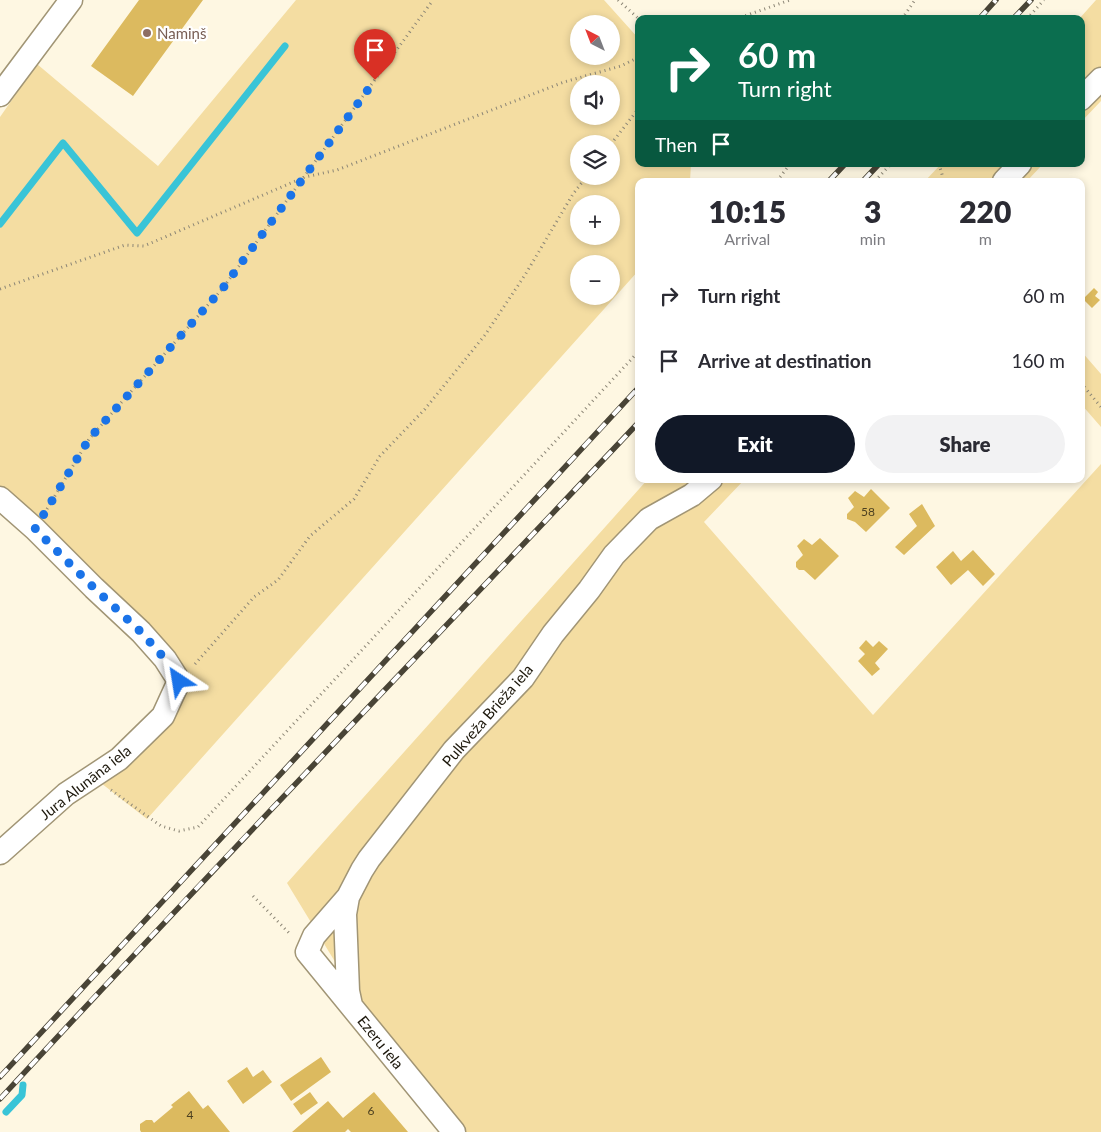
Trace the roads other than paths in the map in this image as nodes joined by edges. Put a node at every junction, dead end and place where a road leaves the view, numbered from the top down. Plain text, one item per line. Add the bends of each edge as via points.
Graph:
1 (61, 4) edge
2 (1101, 79) edge
3 (0, 95) edge
4 (1085, 96) edge
5 (1017, 167) edge
6 (1007, 178) edge
7 (706, 483) edge
8 (0, 498) edge
9 (0, 853) edge
10 (348, 897) junction
11 (307, 952) joint
12 (351, 1005) junction
13 (454, 1132) edge

1 - 3 street
2 - 4 street
5 - 6 street
7 - 10 street, Pulkveža Brieža iela via 692,495 649,519 614,555 523,678 454,750 366,864
8 - 9 street, Jura Alunāna iela via 141,632 179,681 163,716 119,759 66,794
10 - 11 street, Pulkveža Brieža iela via 314,936
10 - 12 street via 345,914
11 - 12 street, Ezeru iela
12 - 13 street, Ezeru iela

